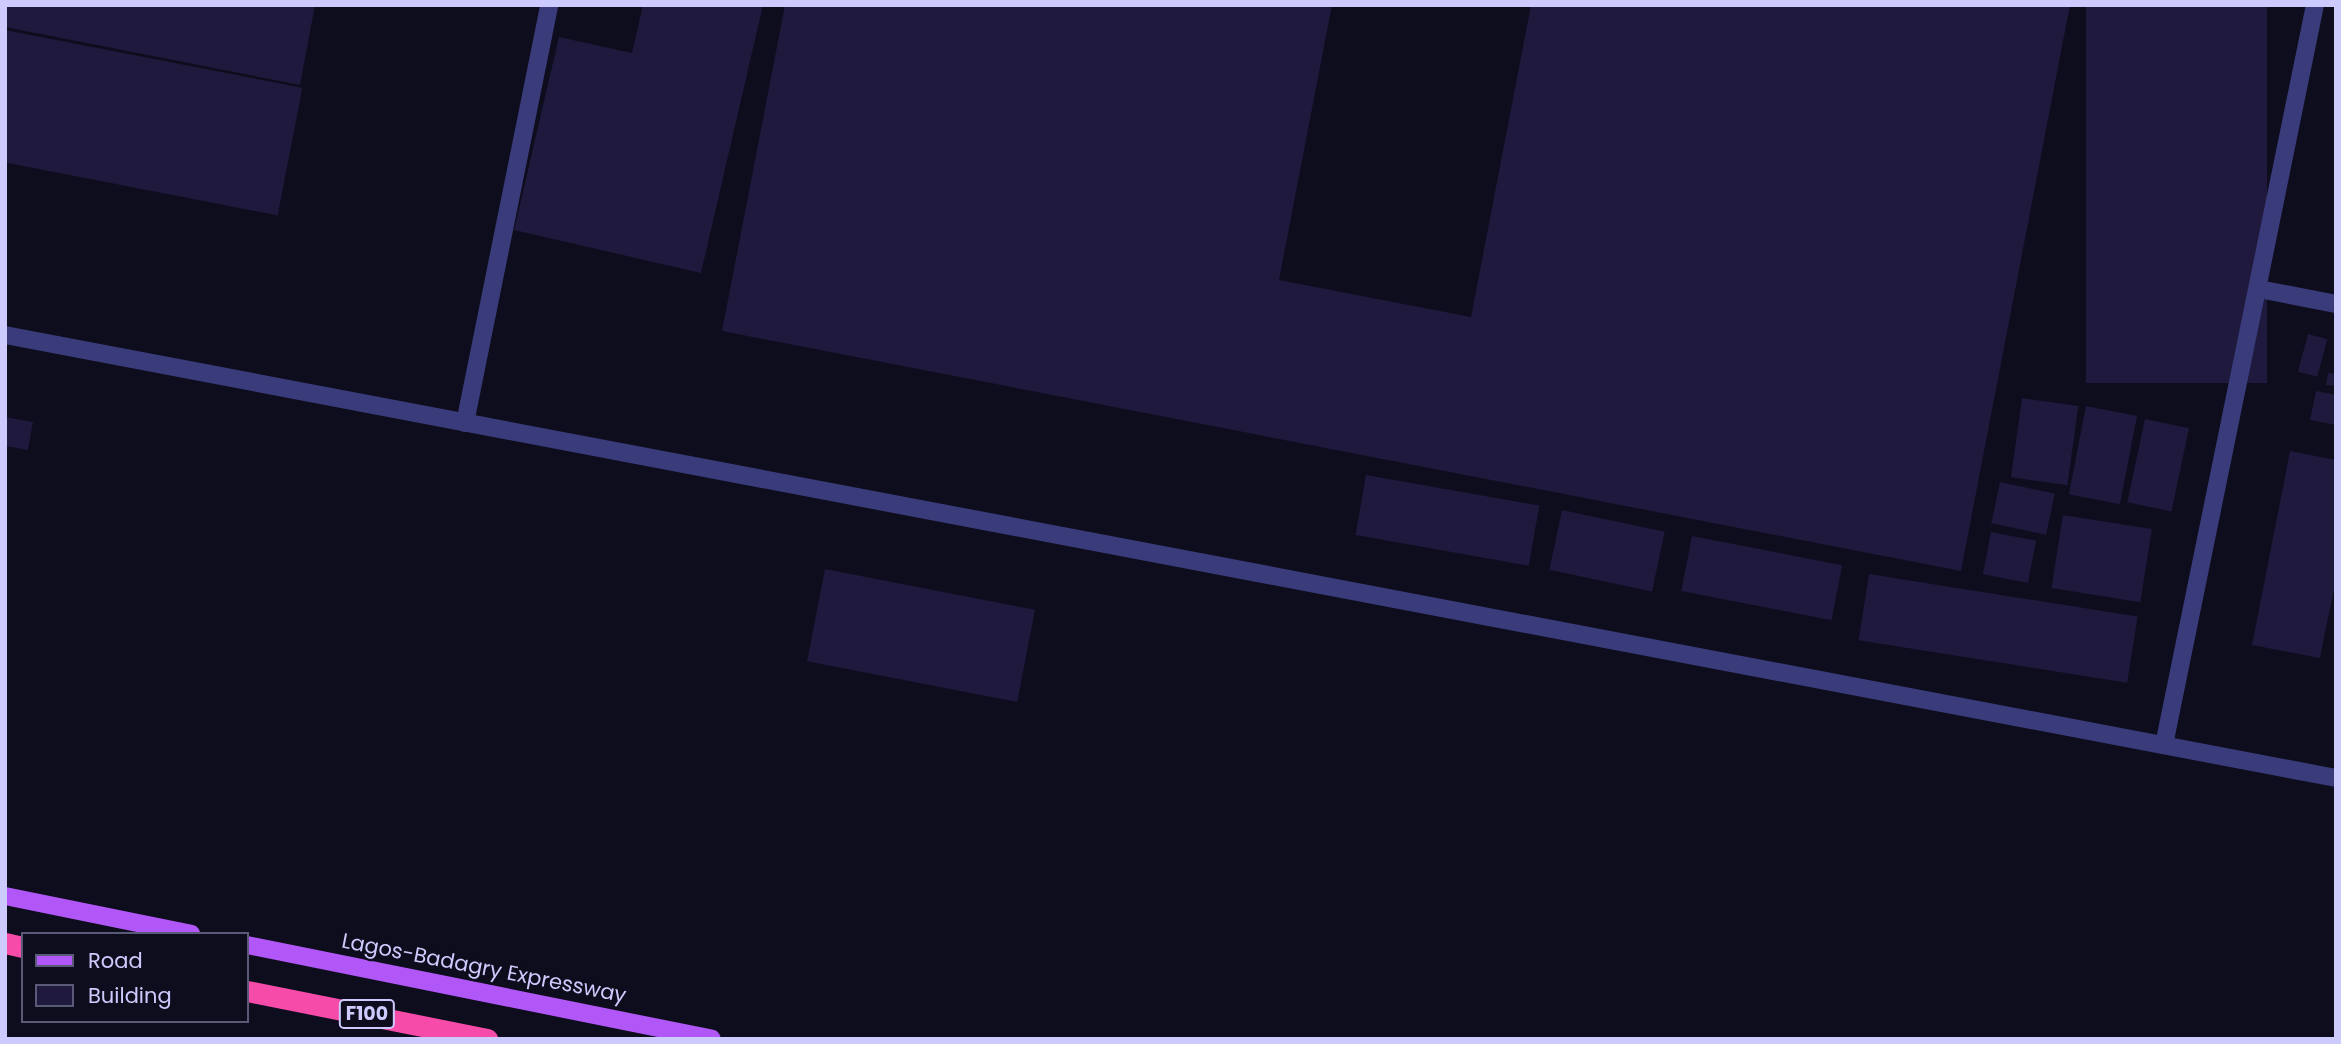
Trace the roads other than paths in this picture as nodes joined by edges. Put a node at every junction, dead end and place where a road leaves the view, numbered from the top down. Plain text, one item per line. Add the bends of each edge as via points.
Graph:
1 (549, 5) edge
2 (2315, 5) edge
3 (2259, 289) junction
4 (2336, 304) edge
5 (5, 335) edge
6 (465, 423) junction
7 (2164, 745) junction
8 (2336, 778) edge
9 (5, 896) edge
10 (181, 932) edge
11 (248, 945) edge
12 (248, 991) edge
13 (487, 1039) edge
14 (712, 1039) edge

1 - 6 lane
2 - 3 lane
3 - 4 lane
3 - 7 lane
5 - 6 lane
6 - 7 lane
7 - 8 lane
9 - 10 main road
11 - 14 main road, Lagos-Badagry Expressway
12 - 13 highway, F100

